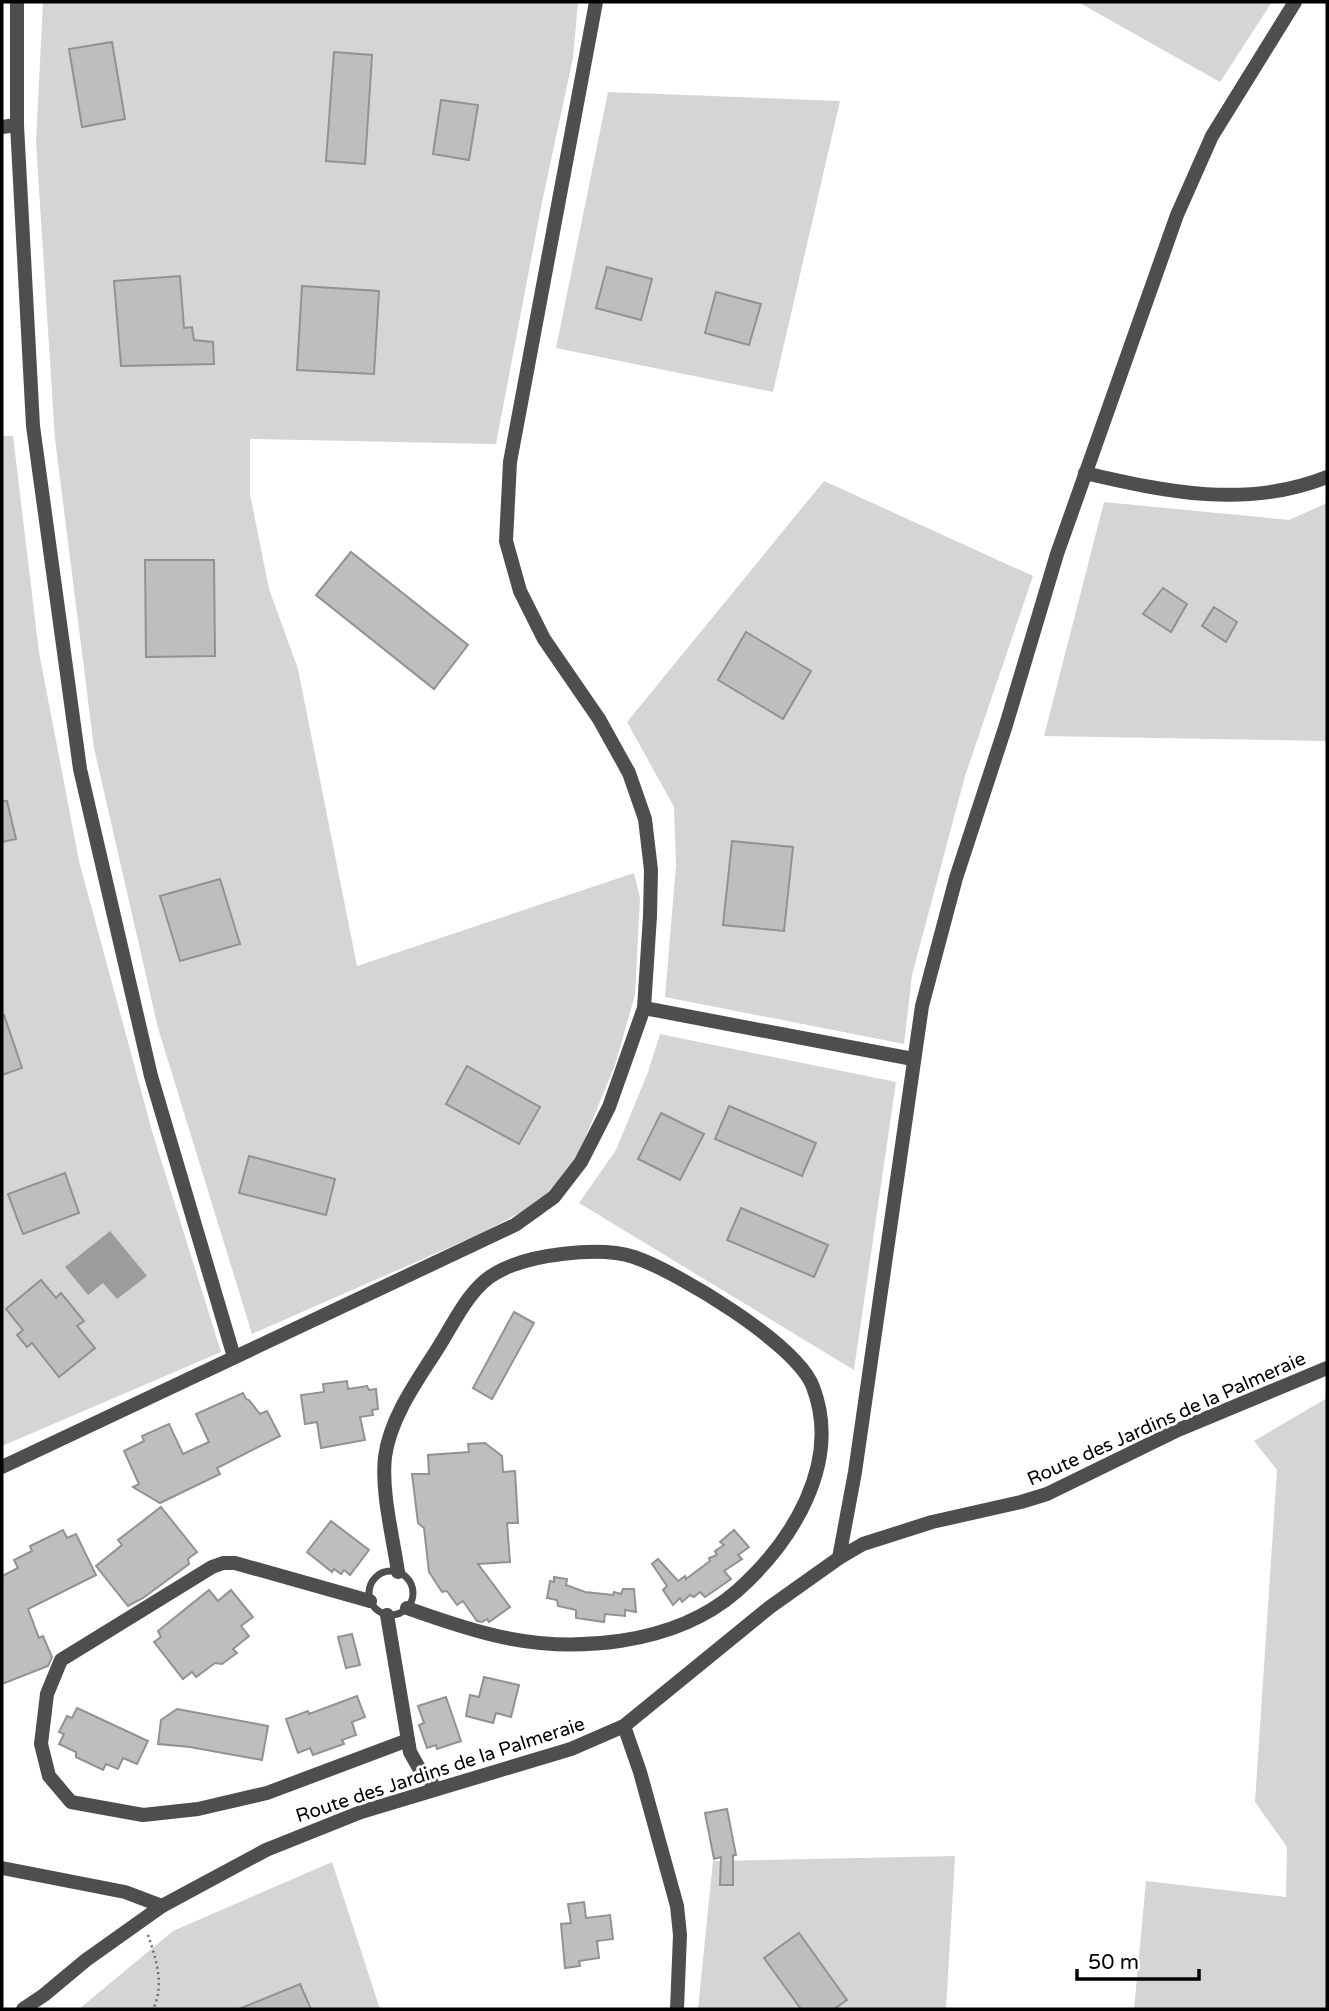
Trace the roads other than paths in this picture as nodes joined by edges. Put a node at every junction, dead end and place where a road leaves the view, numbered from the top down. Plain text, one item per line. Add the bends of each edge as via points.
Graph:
1 (17, 2) edge
2 (596, 2) edge
3 (1295, 2) edge
4 (9, 126) edge
5 (1085, 473) junction
6 (1327, 477) edge
7 (644, 1009) junction
8 (913, 1059) junction
9 (234, 1357) junction
10 (1327, 1368) edge
11 (2, 1467) edge
12 (839, 1558) junction
13 (398, 1572) junction
14 (370, 1601) junction
15 (407, 1608) junction
16 (387, 1615) junction
17 (624, 1726) junction
18 (408, 1740) junction
19 (434, 1789) junction
20 (2, 1868) edge
21 (162, 1906) junction
22 (23, 2009) edge
23 (677, 2009) edge

1 - 4 street
2 - 7 street via 510,462 506,541 520,591 544,639 599,719 629,773 645,819 651,870
3 - 5 street via 1212,136 1177,215
4 - 9 street via 33,426 80,769 151,1076
5 - 6 street via 1217,496 1279,492
5 - 8 street via 956,877
7 - 8 street
7 - 9 street via 609,1107 581,1162 554,1197 504,1230
8 - 12 street via 859,1447
9 - 11 street
10 - 12 street, Route des Jardins de la Palmeraie via 1178,1430 1047,1494 906,1530 863,1544
12 - 17 street, Route des Jardins de la Palmeraie via 761,1614
13 - 14 lane via 377,1575 369,1587
13 - 15 lane via 412,1587
13 - 15 street via 385,1486 390,1437 404,1404 474,1292 497,1272 553,1255 596,1252 632,1256 740,1315 778,1345 812,1383 822,1435 807,1499 774,1552 718,1607 650,1636 592,1643 496,1636
14 - 16 lane
14 - 18 street via 235,1563 212,1567 61,1660 47,1695 41,1744 49,1776 71,1802 144,1815 198,1809 268,1793
15 - 16 lane
16 - 18 street
17 - 19 street, Route des Jardins de la Palmeraie via 571,1749
17 - 23 street via 677,1906
18 - 19 street via 410,1752
19 - 21 street, Route des Jardins de la Palmeraie via 265,1850
20 - 21 street via 125,1892
21 - 22 street, Route des Jardins de la Palmeraie

